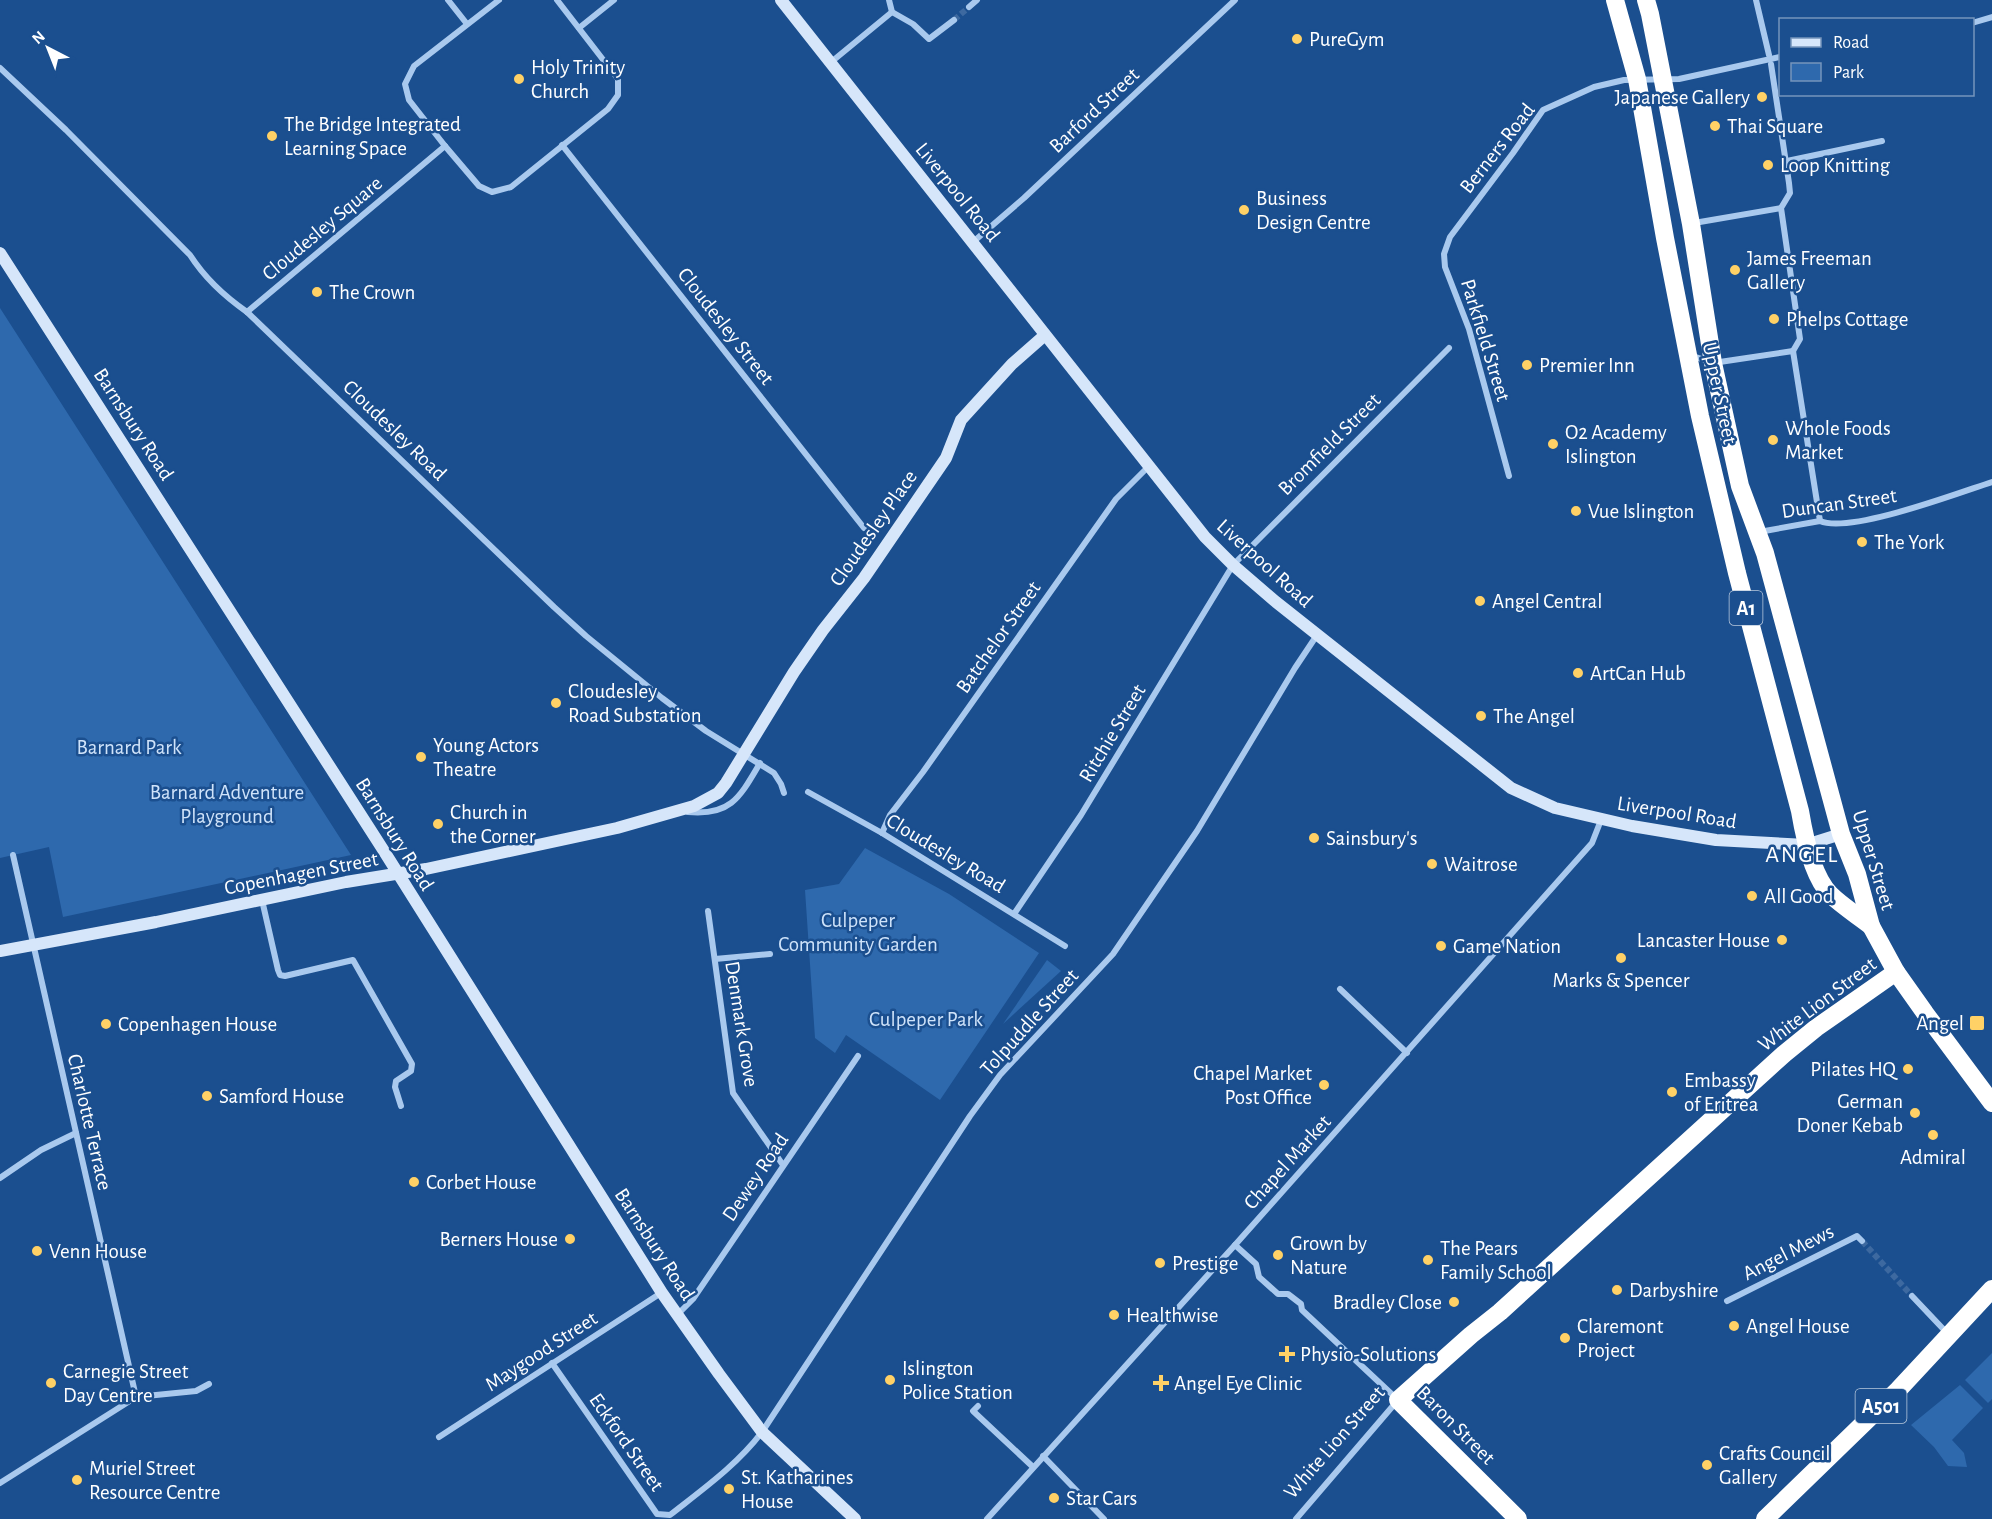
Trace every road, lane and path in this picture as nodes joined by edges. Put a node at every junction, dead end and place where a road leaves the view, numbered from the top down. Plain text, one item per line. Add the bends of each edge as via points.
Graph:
1 (448, 0) edge
2 (499, 0) edge
3 (557, 0) edge
4 (614, 0) edge
5 (781, 0) edge
6 (889, 0) edge
7 (977, 0) edge
8 (1235, 0) edge
9 (1615, 0) edge
10 (1646, 0) edge
11 (1756, 0) edge
12 (969, 7) tunnel mouth
13 (892, 12) junction
14 (1992, 18) edge
15 (954, 20) tunnel mouth
16 (1974, 22) edge
17 (467, 24) junction
18 (579, 28) junction
19 (1769, 55) dead end
20 (1779, 57) edge
21 (830, 63) junction
22 (1771, 64) dead end
23 (0, 68) edge
24 (1637, 79) junction
25 (1663, 80) junction
26 (1882, 141) dead end
27 (562, 145) junction
28 (446, 146) junction
29 (1786, 161) junction
30 (1781, 208) junction
31 (1464, 218) joint
32 (1691, 224) junction
33 (973, 242) junction
34 (0, 253) edge
35 (247, 312) junction
36 (1045, 335) junction
37 (1449, 348) dead end
38 (1793, 351) junction
39 (1688, 354) junction
40 (1713, 363) junction
41 (1149, 466) junction
42 (1509, 476) dead end
43 (1992, 482) edge
44 (1820, 521) junction
45 (864, 528) dead end
46 (1758, 532) junction
47 (1233, 565) junction
48 (1317, 635) junction
49 (743, 753) junction
50 (760, 763) junction
51 (808, 792) dead end
52 (784, 793) dead end
53 (678, 811) junction
54 (1602, 820) junction
55 (882, 833) junction
56 (1841, 834) junction
57 (1806, 845) junction
58 (13, 855) dead end
59 (398, 874) junction
60 (262, 899) junction
61 (708, 911) dead end
62 (1014, 914) junction
63 (1870, 926) junction
64 (33, 945) junction
65 (1065, 946) dead end
66 (0, 951) edge
67 (770, 954) dead end
68 (715, 959) junction
69 (1896, 972) junction
70 (1340, 989) dead end
71 (1407, 1053) junction
72 (858, 1056) dead end
73 (1992, 1103) edge
74 (401, 1106) dead end
75 (76, 1133) junction
76 (783, 1165) junction
77 (0, 1178) edge
78 (1862, 1241) dead end
79 (1235, 1245) junction
80 (1992, 1289) edge
81 (662, 1293) junction
82 (1912, 1296) tunnel mouth
83 (1727, 1301) dead end
84 (677, 1315) junction
85 (1949, 1336) junction
86 (552, 1363) junction
87 (209, 1384) dead end
88 (136, 1397) junction
89 (1398, 1400) junction
90 (978, 1406) dead end
91 (762, 1432) junction
92 (439, 1437) dead end
93 (1043, 1456) junction
94 (1033, 1467) junction
95 (0, 1483) edge
96 (855, 1519) edge
97 (987, 1519) edge
98 (1104, 1519) edge
99 (1296, 1519) edge
100 (1518, 1519) edge
101 (1765, 1519) edge

1 - 17 street
2 - 17 street
3 - 18 street
4 - 18 street
5 - 21 street, Liverpool Road
6 - 13 street
7 - 12 street
8 - 33 street, Barford Street
9 - 24 highway, Upper Street / A1
10 - 25 highway, Upper Street / A1
11 - 19 street
13 - 15 street via 929,39
13 - 21 street
14 - 16 street
17 - 28 street via 414,66 405,84 409,100
18 - 27 street via 618,79 618,95 608,109
20 - 25 street, Berners Road
21 - 33 street, Liverpool Road
22 - 29 street
23 - 35 street, Cloudesley Road via 74,138 229,299
24 - 25 street, Berners Road
24 - 31 street, Berners Road via 1594,87 1543,110
24 - 39 highway, Upper Street / A1
25 - 32 highway, Upper Street / A1
26 - 29 street
27 - 28 street via 511,187 492,192 479,186
27 - 45 street, Cloudesley Street
28 - 35 street, Cloudesley Square
29 - 30 street via 1790,193
30 - 32 street
30 - 38 street via 1800,339
31 - 42 street, Parkfield Street via 1450,237 1444,254 1445,267 1469,329
32 - 40 highway, Upper Street / A1
33 - 36 street, Liverpool Road
34 - 59 street, Barnsbury Road
35 - 49 street, Cloudesley Road via 578,629 671,705
36 - 41 street, Liverpool Road
36 - 49 street, Cloudesley Place via 1006,369 961,420 946,458 864,578 823,630
37 - 47 street, Bromfield Street
38 - 40 street
38 - 44 street
39 - 40 street
39 - 57 highway, Upper Street / A1 via 1734,562
40 - 46 highway, Upper Street / A1 via 1740,486
41 - 47 street, Liverpool Road via 1205,537
41 - 55 street, Batchelor Street via 1116,499 890,815
43 - 44 street, Duncan Street via 1891,514 1836,524
44 - 46 street, Duncan Street
46 - 56 highway, Upper Street / A1
47 - 48 street, Liverpool Road
47 - 62 street, Ritchie Street via 1081,816
48 - 54 street, Liverpool Road via 1511,788 1555,808
48 - 91 street, Tolpuddle Street via 1129,934 1000,1075
49 - 50 street, Cloudesley Road
49 - 53 street, Copenhagen Street via 718,793
50 - 52 street, Cloudesley Road via 774,773
50 - 53 street, Copenhagen Street via 742,794 728,807 706,812
51 - 55 street, Cloudesley Road
53 - 59 street, Copenhagen Street via 617,828
54 - 57 street, Liverpool Road via 1716,840
54 - 71 street, Chapel Market via 1592,843
55 - 62 street, Cloudesley Road
56 - 57 street, Liverpool Road
56 - 63 highway, Upper Street / A1 via 1857,874
57 - 63 highway, Upper Street / A1 via 1828,892
58 - 64 street, Charlotte Terrace
59 - 60 street, Copenhagen Street
59 - 81 street, Barnsbury Road
60 - 64 street, Copenhagen Street
60 - 74 street via 280,975 353,960 412,1064 411,1071 396,1082
61 - 68 street, Denmark Grove
62 - 65 street, Cloudesley Road
63 - 69 highway, A1
64 - 66 street, Copenhagen Street
64 - 75 street, Charlotte Terrace
67 - 68 street
68 - 76 street, Denmark Grove via 732,1093
69 - 73 highway, A1
69 - 89 highway, White Lion Street via 1784,1054
70 - 71 street
71 - 79 street, Chapel Market
72 - 76 street, Dewey Road
75 - 77 street via 41,1150
75 - 88 street, Charlotte Terrace
76 - 84 street, Dewey Road via 693,1299
78 - 83 street, Angel Mews via 1857,1236
79 - 89 street, Baron Street via 1256,1263 1259,1277 1278,1294 1288,1294 1301,1304 1302,1310
79 - 93 street, Chapel Market
80 - 85 highway, A501
81 - 84 street, Barnsbury Road
81 - 86 street, Maygood Street
82 - 85 street
84 - 91 street, Barnsbury Road
85 - 101 highway, A501
86 - 91 street, Eckford Street via 657,1514 670,1515 734,1464
86 - 92 street, Maygood Street
87 - 88 street via 196,1391
88 - 95 street
89 - 99 street, White Lion Street
89 - 100 highway, Baron Street
90 - 94 street via 973,1411
91 - 96 street, Barnsbury Road
93 - 94 street, Chapel Market
93 - 98 street
94 - 97 street, Chapel Market

